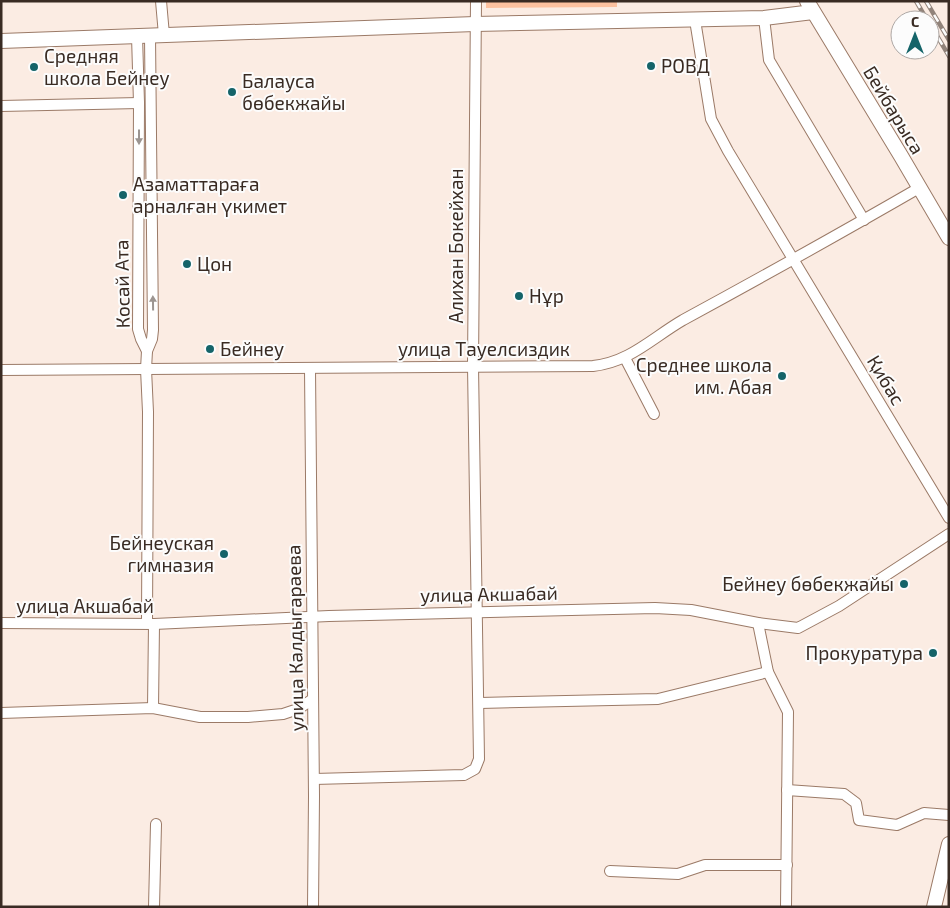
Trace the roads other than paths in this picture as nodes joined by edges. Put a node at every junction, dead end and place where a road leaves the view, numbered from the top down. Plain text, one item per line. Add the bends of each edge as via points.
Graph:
1 (161, 1) edge
2 (476, 1) edge
3 (810, 6) edge
4 (764, 18) junction
5 (695, 20) junction
6 (475, 24) junction
7 (151, 36) junction
8 (1, 41) edge
9 (139, 102) junction
10 (1, 106) edge
11 (919, 188) junction
12 (864, 220) junction
13 (139, 228) junction
14 (152, 228) junction
15 (949, 238) edge
16 (794, 260) junction
17 (147, 351) junction
18 (625, 358) junction
19 (473, 366) junction
20 (146, 369) junction
21 (310, 369) junction
22 (1, 370) edge
23 (654, 414) dead end
24 (949, 518) edge
25 (949, 534) edge
26 (478, 612) junction
27 (312, 617) junction
28 (1, 623) edge
29 (758, 623) junction
30 (151, 624) junction
31 (768, 672) junction
32 (313, 699) junction
33 (480, 703) junction
34 (153, 708) junction
35 (1, 713) edge
36 (314, 779) junction
37 (787, 790) junction
38 (949, 815) edge
39 (156, 824) dead end
40 (949, 844) edge
41 (787, 866) junction
42 (610, 871) dead end
43 (154, 907) edge
44 (313, 907) edge
45 (786, 907) edge
46 (934, 907) edge

1 - 7 street, Косай Ата
2 - 6 street, Алихан Бокейхан
3 - 4 street
3 - 11 street, Бейбарыса
4 - 5 street
4 - 12 street via 769,60
5 - 6 street
5 - 16 street, Қибас via 711,119
6 - 7 street
6 - 19 street, Алихан Бокейхан
7 - 8 street
7 - 9 street, Косай Ата
7 - 14 street, Косай Ата
9 - 10 street
9 -> 13 street, Косай Ата
11 - 12 street, улица Тауелсиздик
11 - 15 street, Бейбарыса
12 - 16 street, улица Тауелсиздик
13 - 14 street
13 - 17 street, Косай Ата via 138,329
17 -> 14 street, Косай Ата via 153,330
16 - 18 street, улица Тауелсиздик via 680,322
16 - 24 street, Қибас
17 - 20 street, Косай Ата
18 - 19 street, улица Тауелсиздик via 593,366
18 - 23 street
19 - 21 street, улица Тауелсиздик
19 - 26 street, Алихан Бокейхан
20 - 21 street, улица Тауелсиздик
20 - 22 street, улица Тауелсиздик
20 - 30 street, Косай Ата
21 - 27 street, улица Калдыгараева
25 - 29 street, улица Акшабай via 804,626
26 - 27 street, улица Акшабай
26 - 29 street, улица Акшабай via 655,608 692,610
26 - 33 street, Алихан Бокейхан
27 - 30 street, улица Акшабай
27 - 32 street, улица Калдыгараева
28 - 30 street, улица Акшабай
29 - 31 street
30 - 34 street, Косай Ата
31 - 33 street via 658,699
31 - 37 street via 788,712
32 - 34 street via 283,714 248,717 200,717
32 - 36 street, улица Калдыгараева
33 - 36 street, Алихан Бокейхан via 479,759 475,769 464,774
34 - 35 street
36 - 44 street, улица Калдыгараева
37 - 38 street via 844,794 856,803 859,820 897,825 924,813
37 - 41 street
39 - 43 street
40 - 46 street
41 - 42 street via 705,865 678,874
41 - 45 street

